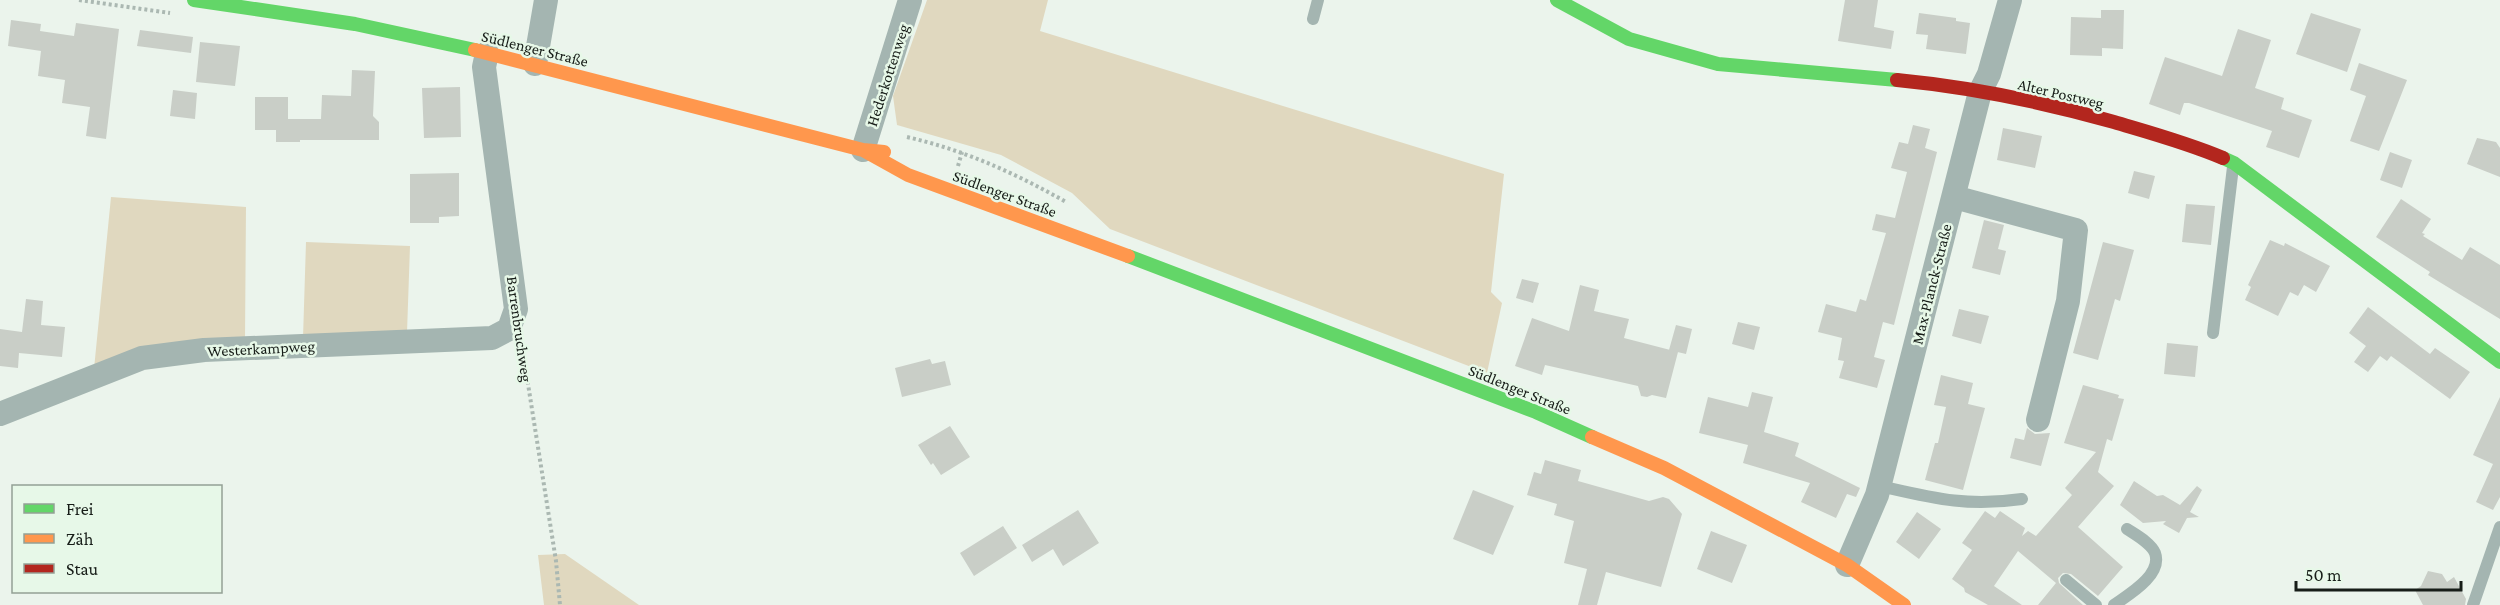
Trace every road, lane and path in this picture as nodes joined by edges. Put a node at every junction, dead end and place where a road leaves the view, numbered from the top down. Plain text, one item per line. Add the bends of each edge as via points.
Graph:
1 (194, 0) edge
2 (546, 0) edge
3 (910, 0) edge
4 (1318, 0) edge
5 (1557, 0) edge
6 (2010, 0) edge
7 (1313, 19) dead end
8 (487, 52) junction
9 (535, 64) junction
10 (1980, 92) junction
11 (866, 141) junction
12 (896, 154) dead end
13 (2234, 163) junction
14 (1954, 197) junction
15 (1070, 205) dead end
16 (1052, 214) dead end
17 (1104, 247) junction
18 (516, 309) junction
19 (2213, 333) dead end
20 (2500, 362) edge
21 (0, 414) edge
22 (2038, 420) dead end
23 (1880, 486) junction
24 (2022, 499) dead end
25 (2500, 527) edge
26 (2127, 529) dead end
27 (1846, 566) junction
28 (2066, 580) dead end
29 (560, 605) edge
30 (1904, 605) edge
31 (2096, 605) edge
32 (2114, 605) edge
33 (2473, 605) edge

1 - 8 main road, Südlenger Straße via 355,24
2 - 9 street
3 - 11 street, Hederkottenweg
4 - 7 lane
5 - 10 main road, Alter Postweg via 1629,39 1718,64 1930,83
6 - 10 street, Max-Planck-Straße
8 - 9 main road, Südlenger Straße
8 - 18 street, Barrenbruchweg via 484,67
9 - 11 main road, Südlenger Straße
10 - 13 main road, Alter Postweg via 2060,107 2188,143
10 - 14 street, Max-Planck-Straße
11 - 12 main road, Südlenger Straße
11 - 15 path via 908,137 962,152 1024,178
11 - 17 main road, Südlenger Straße via 908,175
13 - 19 lane
13 - 20 main road, Alter Postweg
14 - 22 street via 2076,230 2068,301
14 - 23 street, Max-Planck-Straße
16 - 17 main road, Südlenger Straße
17 - 27 main road, Südlenger Straße via 1536,412 1664,468
18 - 21 street, Westerkampweg via 509,329 492,338 204,350 142,358
18 - 29 path, Barrenbruchweg
23 - 24 lane via 1945,501
23 - 27 street, Max-Planck-Straße
25 - 33 lane
26 - 32 lane via 2148,545 2156,561 2146,582
27 - 30 main road, Südlenger Straße
28 - 31 lane

